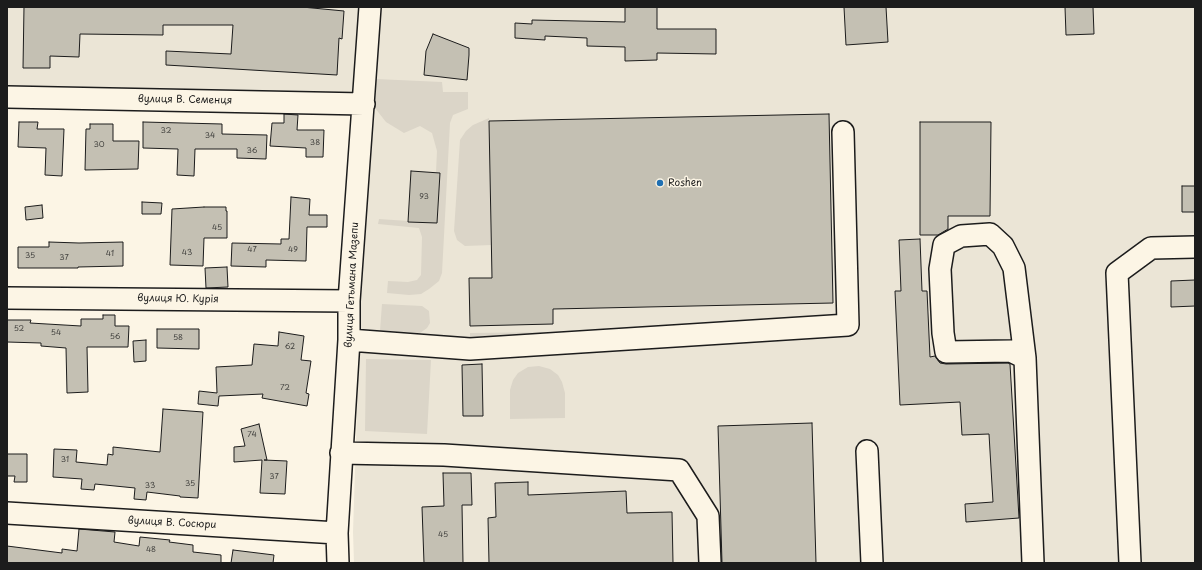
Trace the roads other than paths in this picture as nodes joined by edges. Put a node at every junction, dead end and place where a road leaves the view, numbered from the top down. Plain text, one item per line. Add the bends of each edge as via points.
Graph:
1 (370, 7) edge
2 (7, 97) edge
3 (364, 104) junction
4 (843, 132) dead end
5 (1195, 247) edge
6 (7, 298) edge
7 (349, 301) junction
8 (348, 340) junction
9 (1026, 358) junction
10 (867, 451) dead end
11 (341, 453) junction
12 (7, 513) edge
13 (337, 533) junction
14 (338, 563) edge
15 (710, 563) edge
16 (872, 563) edge
17 (1033, 563) edge
18 (1130, 563) edge

1 - 3 street, вулиця Гетьмана Мазепи
2 - 3 street, вулиця В. Семенця
3 - 7 street, вулиця Гетьмана Мазепи
4 - 8 street via 848,325 470,349
5 - 18 street via 1151,248 1117,272
6 - 7 street, вулиця Ю. Курія
7 - 8 street, вулиця Гетьмана Мазепи
8 - 11 street, вулиця Гетьмана Мазепи
9 - 9 street via 1014,268 1003,246 990,234 961,236 944,245 940,269 946,352 1011,352
9 - 17 street
10 - 16 street
11 - 13 street, вулиця Гетьмана Мазепи
11 - 15 street via 444,455 679,470 708,516
12 - 13 street, вулиця В. Сосюри
13 - 14 street, вулиця Гетьмана Мазепи

